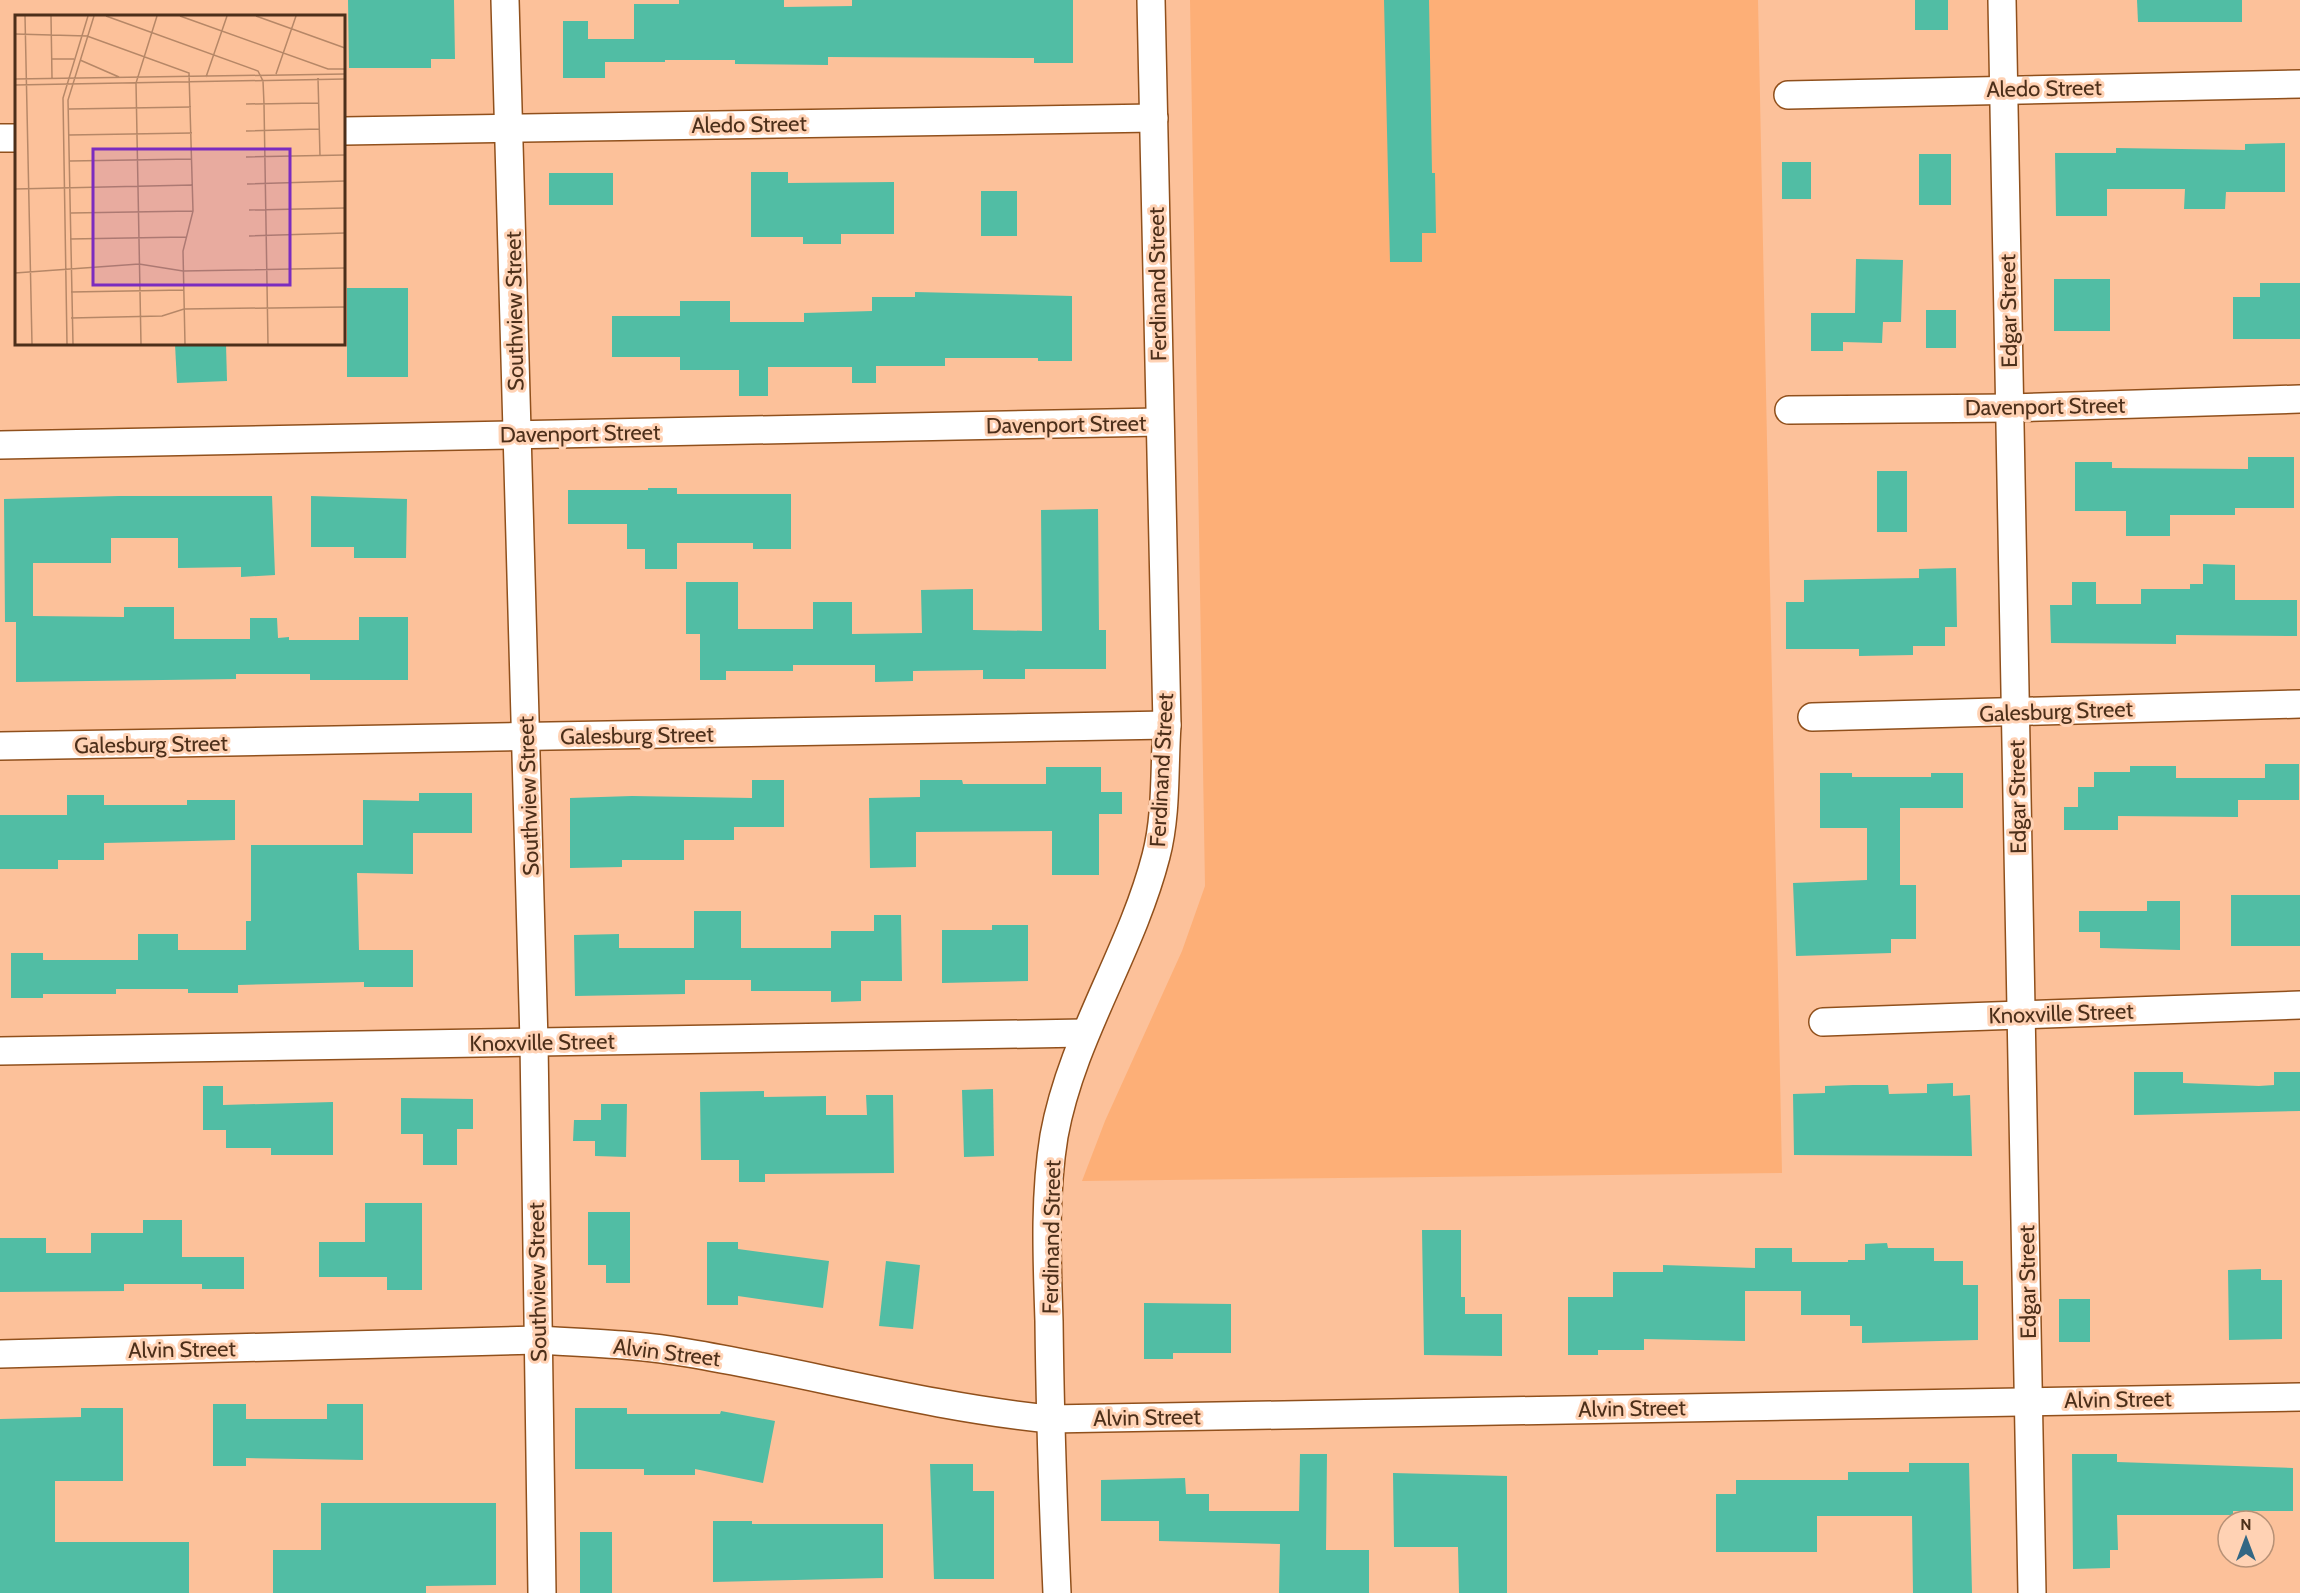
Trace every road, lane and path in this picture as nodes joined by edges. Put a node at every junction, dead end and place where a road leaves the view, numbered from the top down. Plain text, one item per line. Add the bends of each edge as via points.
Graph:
1 (505, 0) edge
2 (1151, 0) edge
3 (2002, 0) edge
4 (2300, 84) edge
5 (2005, 88) junction
6 (1788, 94) dead end
7 (1154, 118) junction
8 (509, 128) junction
9 (345, 131) edge
10 (2300, 399) edge
11 (2010, 408) junction
12 (1789, 410) dead end
13 (1159, 422) junction
14 (516, 434) junction
15 (0, 445) edge
16 (2300, 704) edge
17 (2016, 713) junction
18 (1812, 717) dead end
19 (1167, 725) junction
20 (526, 737) junction
21 (0, 746) edge
22 (2300, 1005) edge
23 (2020, 1014) junction
24 (1823, 1022) dead end
25 (1084, 1033) junction
26 (534, 1042) junction
27 (0, 1051) edge
28 (538, 1340) junction
29 (0, 1353) edge
30 (2300, 1397) edge
31 (2030, 1400) junction
32 (1050, 1419) junction
33 (542, 1593) edge
34 (1057, 1593) edge
35 (2032, 1593) edge

1 - 8 street, Southview Street
2 - 7 street, Ferdinand Street
3 - 5 street, Edgar Street
4 - 5 street, Aledo Street
5 - 6 street, Aledo Street
5 - 11 street, Edgar Street
7 - 8 street, Aledo Street
7 - 13 street, Ferdinand Street
8 - 9 street, Aledo Street
8 - 14 street, Southview Street
10 - 11 street, Davenport Street
11 - 12 street, Davenport Street
11 - 17 street, Edgar Street
13 - 14 street, Davenport Street
13 - 19 street, Ferdinand Street
14 - 15 street, Davenport Street
14 - 20 street, Southview Street
16 - 17 street, Galesburg Street
17 - 18 street, Galesburg Street
17 - 23 street, Edgar Street
19 - 20 street, Galesburg Street
19 - 25 street, Ferdinand Street via 1157,854
20 - 21 street, Galesburg Street
20 - 26 street, Southview Street
22 - 23 street, Knoxville Street
23 - 24 street, Knoxville Street
23 - 31 street, Edgar Street
25 - 26 street, Knoxville Street
25 - 32 street, Ferdinand Street via 1064,1092 1049,1187
26 - 27 street, Knoxville Street
26 - 28 street, Southview Street
28 - 29 street, Alvin Street
28 - 32 street, Alvin Street via 684,1352 924,1402
28 - 33 street, Southview Street
30 - 31 street, Alvin Street
31 - 32 street, Alvin Street
31 - 35 street, Edgar Street
32 - 34 street, Ferdinand Street

